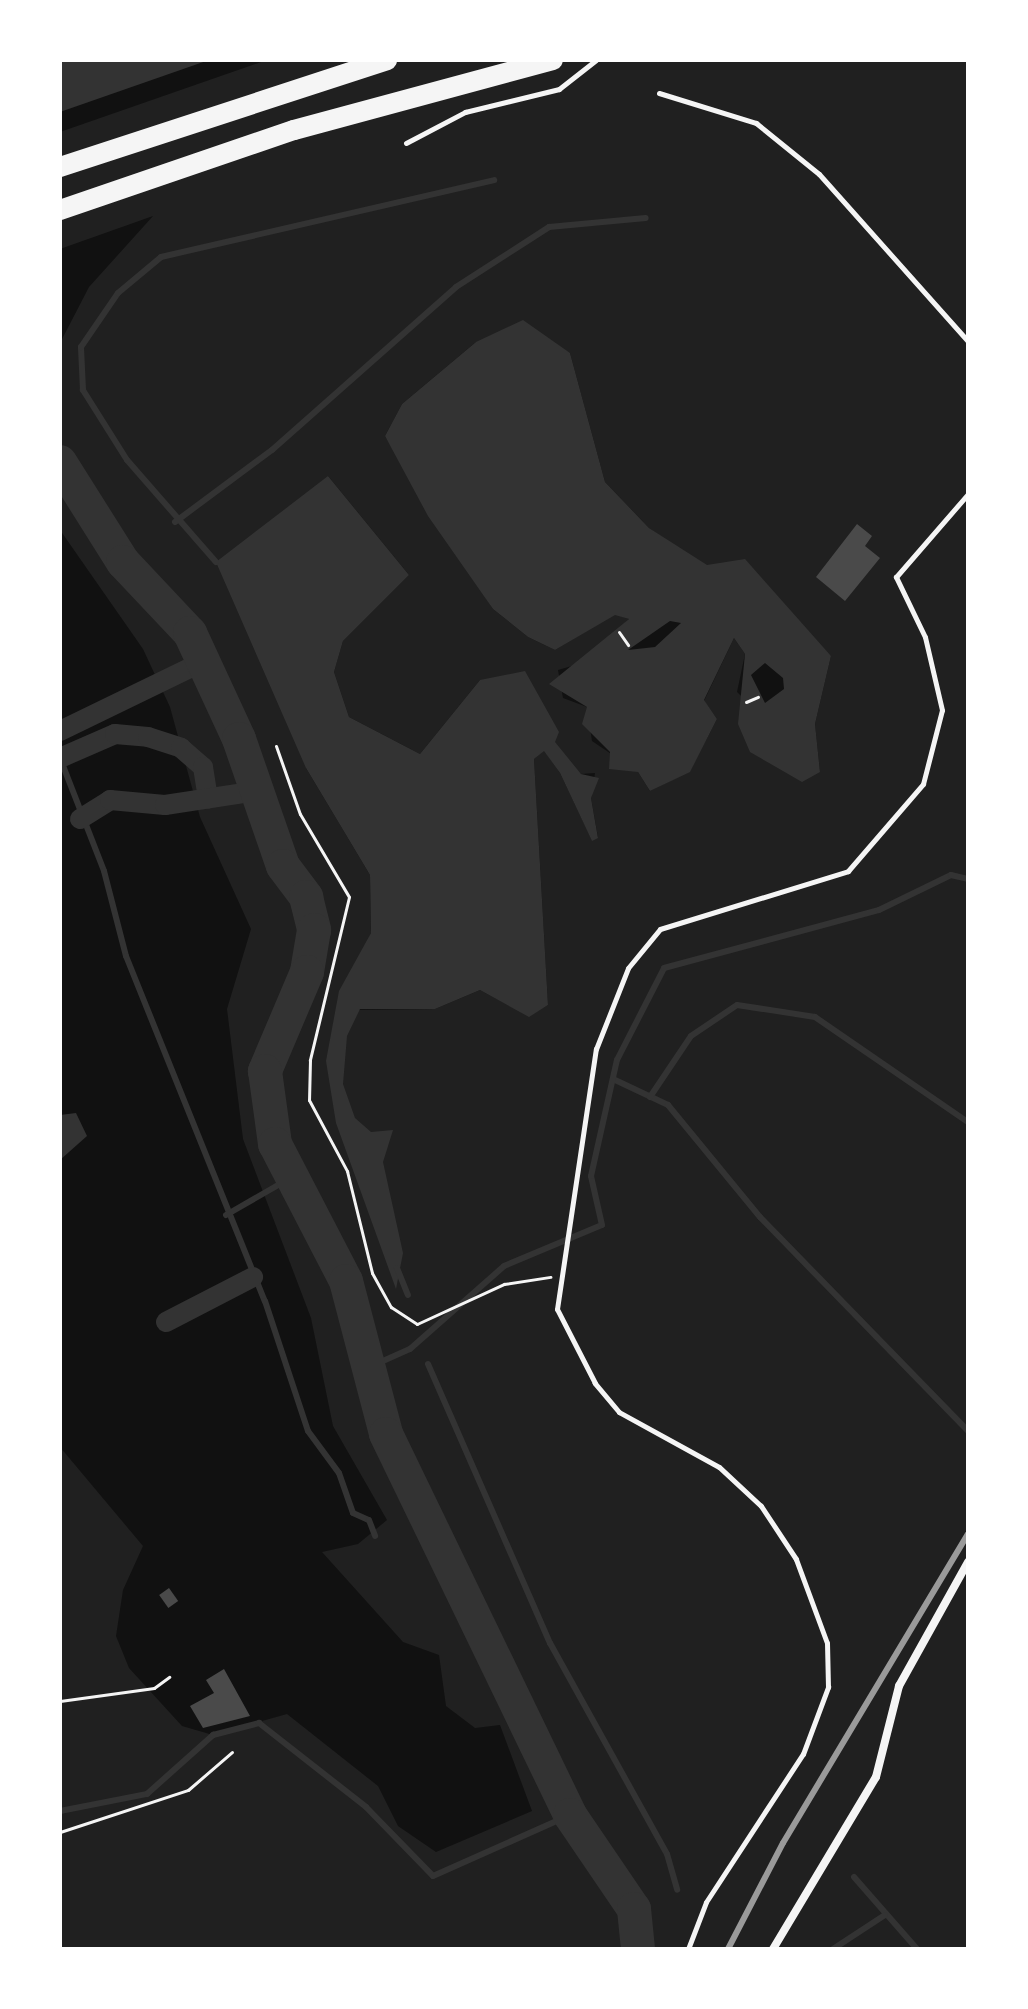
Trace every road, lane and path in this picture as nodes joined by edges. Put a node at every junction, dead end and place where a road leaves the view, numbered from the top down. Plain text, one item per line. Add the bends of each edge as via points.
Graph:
1 (387, 60) edge
2 (553, 60) edge
3 (596, 60) edge
4 (659, 93) dead end
5 (406, 143) dead end
6 (60, 167) edge
7 (60, 210) edge
8 (968, 341) edge
9 (968, 494) edge
10 (619, 632) dead end
11 (628, 645) dead end
12 (758, 697) dead end
13 (746, 702) dead end
14 (276, 746) dead end
15 (562, 1277) junction
16 (968, 1562) edge
17 (169, 1677) dead end
18 (60, 1701) edge
19 (232, 1752) dead end
20 (60, 1832) edge
21 (688, 1949) edge
22 (773, 1949) edge

1 - 6 highway
2 - 7 highway via 294,130
3 - 5 lane via 559,89 465,112
4 - 8 lane via 756,123 819,174
9 - 15 lane via 896,577 925,637 942,710 923,784 848,871 660,929 628,968 596,1049
10 - 11 path
12 - 13 path
14 - 15 path via 300,814 349,897 310,1060 309,1100 347,1171 372,1273 391,1307 417,1324 504,1284
15 - 21 lane via 557,1309 595,1383 619,1412 719,1467 761,1506 796,1559 827,1643 828,1687 803,1754 706,1902
16 - 22 street via 908,1665 876,1777
17 - 18 path via 154,1688
19 - 20 path via 188,1790

